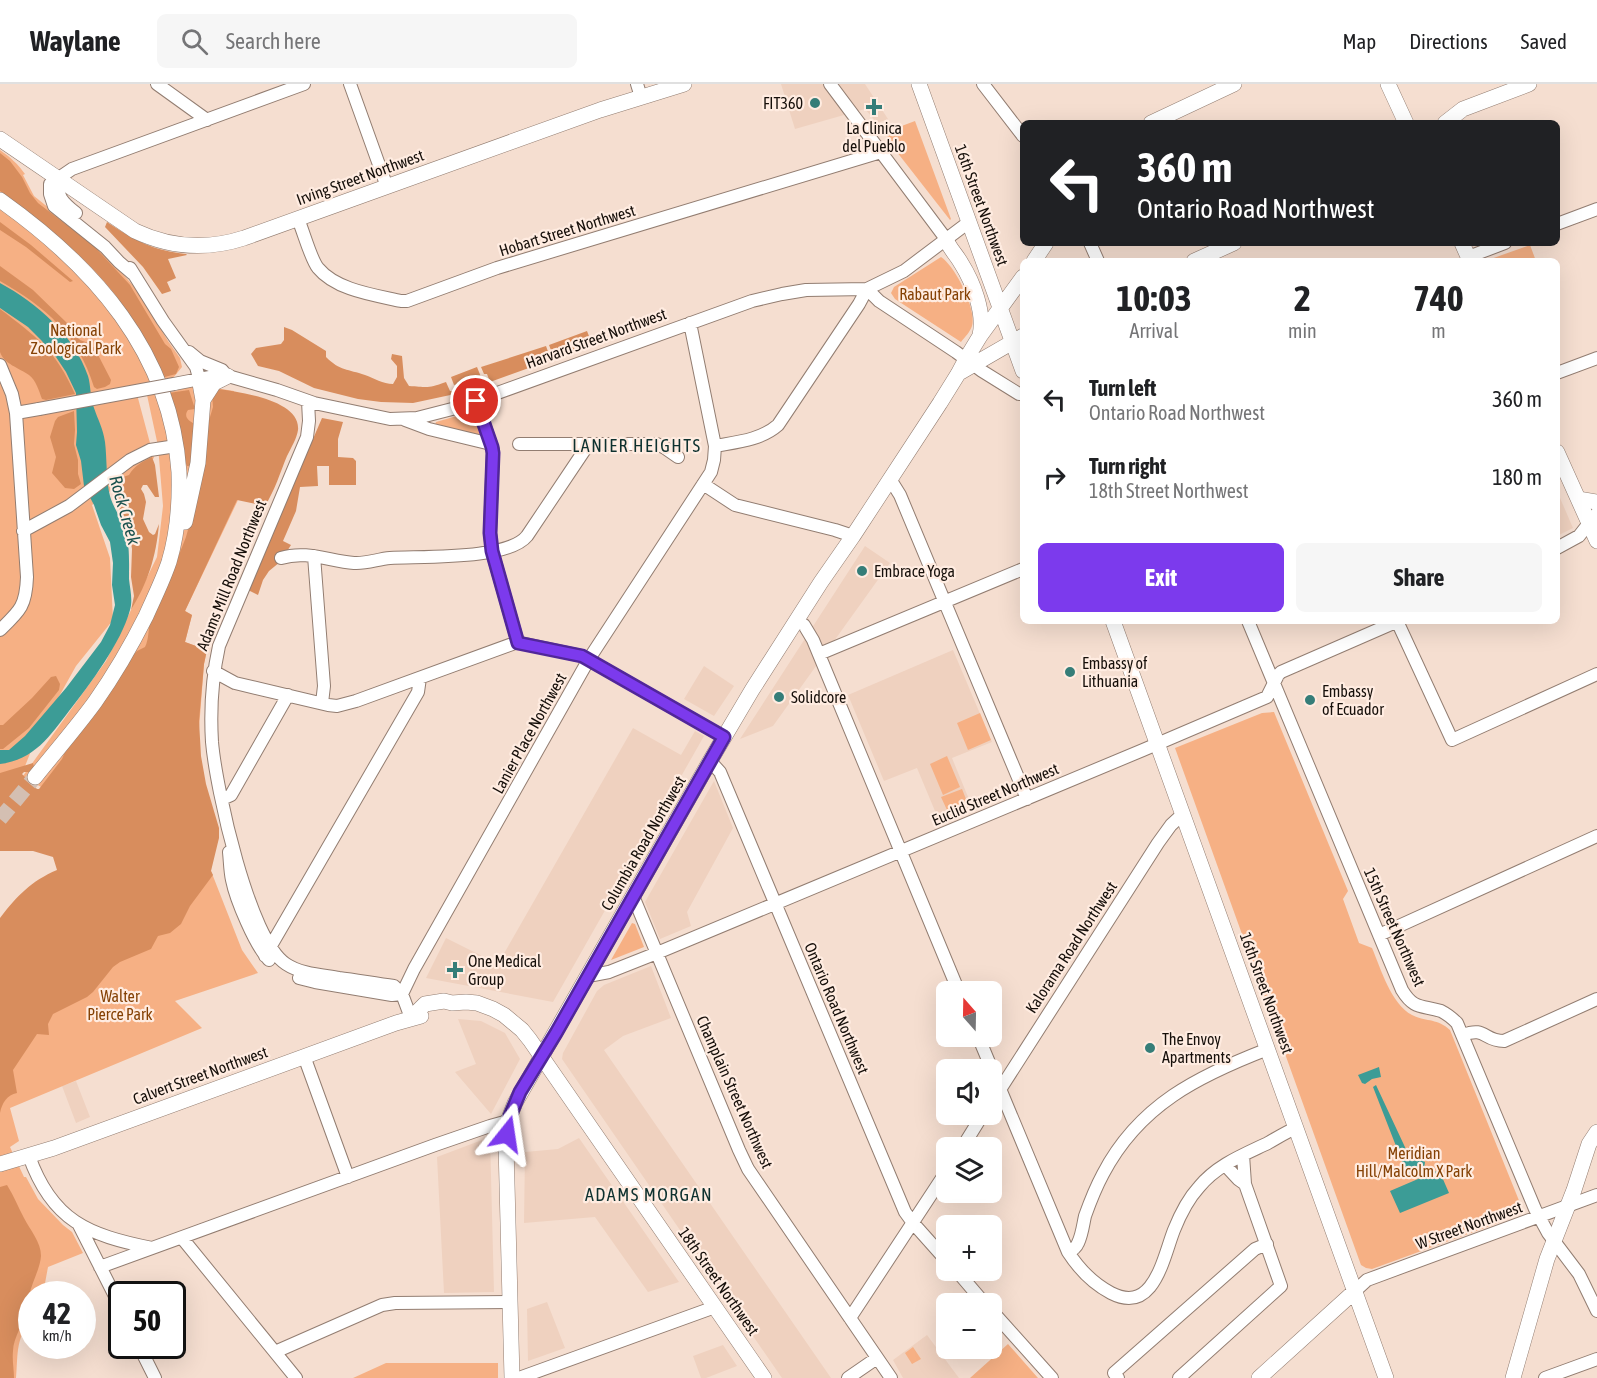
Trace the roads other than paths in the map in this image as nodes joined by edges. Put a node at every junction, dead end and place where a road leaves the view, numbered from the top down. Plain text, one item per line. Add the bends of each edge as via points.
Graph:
1 (156, 84) edge
2 (304, 84) edge
3 (350, 84) edge
4 (684, 84) edge
5 (830, 84) edge
6 (919, 84) edge
7 (983, 84) edge
8 (1234, 84) edge
9 (1388, 84) edge
10 (1529, 84) edge
11 (639, 90) edge
12 (207, 120) junction
13 (1157, 120) edge
14 (1405, 120) edge
15 (1449, 120) edge
16 (1020, 132) edge
17 (0, 139) edge
18 (881, 152) junction
19 (57, 178) junction
20 (387, 187) junction
21 (0, 200) edge
22 (1597, 209) edge
23 (298, 219) junction
24 (969, 222) junction
25 (1560, 223) edge
26 (946, 239) junction
27 (1227, 246) edge
28 (1495, 246) edge
29 (1467, 254) edge
30 (1201, 258) edge
31 (962, 264) junction
32 (989, 279) junction
33 (1020, 281) edge
34 (867, 289) junction
35 (1000, 309) junction
36 (690, 323) junction
37 (980, 336) junction
38 (175, 339) junction
39 (1018, 339) edge
40 (1597, 358) edge
41 (0, 365) edge
42 (966, 366) junction
43 (1560, 372) edge
44 (228, 376) junction
45 (199, 378) junction
46 (1020, 394) edge
47 (203, 400) junction
48 (308, 401) junction
49 (476, 401) junction
50 (16, 413) junction
51 (404, 420) junction
52 (491, 444) junction
53 (519, 444) dead end
54 (588, 445) junction
55 (176, 446) junction
56 (715, 446) junction
57 (678, 457) dead end
58 (1560, 459) edge
59 (890, 479) junction
60 (703, 484) junction
61 (1578, 499) junction
62 (1597, 502) edge
63 (1593, 518) edge
64 (23, 531) junction
65 (853, 536) junction
66 (1597, 541) edge
67 (1560, 546) edge
68 (492, 551) junction
69 (314, 556) junction
70 (281, 558) dead end
71 (168, 564) junction
72 (1020, 570) edge
73 (945, 602) junction
74 (796, 621) junction
75 (1114, 624) edge
76 (1249, 624) edge
77 (1390, 624) edge
78 (1398, 624) edge
79 (0, 630) edge
80 (518, 643) junction
81 (819, 654) junction
82 (589, 659) junction
83 (213, 671) junction
84 (1597, 674) edge
85 (420, 678) junction
86 (1274, 684) junction
87 (288, 695) junction
88 (322, 704) junction
89 (724, 737) junction
90 (1158, 744) junction
91 (710, 761) junction
92 (34, 777) tunnel mouth
93 (222, 799) junction
94 (1027, 799) junction
95 (1183, 814) junction
96 (1597, 836) edge
97 (901, 851) junction
98 (633, 896) junction
99 (775, 904) junction
100 (1379, 935) junction
101 (268, 951) junction
102 (657, 953) junction
103 (588, 976) junction
104 (954, 981) edge
105 (402, 994) junction
106 (1597, 999) edge
107 (411, 1018) junction
108 (1463, 1035) junction
109 (1268, 1049) junction
110 (304, 1056) junction
111 (542, 1057) junction
112 (1002, 1085) edge
113 (1002, 1093) edge
114 (508, 1121) junction
115 (1296, 1128) junction
116 (1597, 1132) edge
117 (1243, 1155) junction
118 (29, 1156) junction
119 (3, 1163) edge
120 (1225, 1165) junction
121 (348, 1176) junction
122 (1245, 1184) junction
123 (936, 1187) edge
124 (1597, 1195) edge
125 (1567, 1206) junction
126 (1539, 1217) junction
127 (913, 1223) junction
128 (79, 1225) junction
129 (182, 1238) junction
130 (1554, 1241) junction
131 (1267, 1244) junction
132 (153, 1248) junction
133 (936, 1249) edge
134 (1068, 1252) junction
135 (100, 1267) junction
136 (965, 1281) edge
137 (108, 1283) edge
138 (1355, 1291) junction
139 (976, 1293) edge
140 (511, 1302) junction
141 (715, 1307) junction
142 (1597, 1311) edge
143 (850, 1318) junction
144 (1002, 1322) edge
145 (275, 1352) junction
146 (877, 1358) junction
147 (146, 1359) edge
148 (1597, 1359) edge
149 (289, 1376) edge
150 (155, 1378) edge
151 (512, 1378) edge
152 (519, 1378) edge
153 (764, 1378) edge
154 (848, 1378) edge
155 (891, 1378) edge
156 (1052, 1378) edge
157 (1118, 1378) edge
158 (1179, 1378) edge
159 (1259, 1378) edge
160 (1386, 1378) edge
161 (1513, 1378) edge
162 (1545, 1378) edge

1 - 12 street
2 - 12 street
3 - 20 street
4 - 11 main road, Irving Street Northwest
5 - 18 street
6 - 24 main road, 16th Street Northwest
7 - 16 street
8 - 13 main road
9 - 14 main road
10 - 15 main road via 1463,109
11 - 20 main road, Irving Street Northwest via 600,110
12 - 19 street
17 - 19 main road
18 - 23 street, Hobart Street Northwest via 497,268 407,301 346,288 324,274 316,265
18 - 26 street
19 - 23 main road, Irving Street Northwest via 135,231 177,245 227,243
19 - 38 street via 49,189 54,206 133,274
20 - 23 main road, Irving Street Northwest
21 - 55 main road via 70,257 123,317 157,377
22 - 25 street
24 - 26 street, Harvard Street Northwest
24 - 31 main road
24 - 32 main road, 16th Street Northwest
26 - 31 main road
26 - 34 street, Harvard Street Northwest via 904,271
27 - 30 main road
28 - 29 street
31 - 32 main road
31 - 37 main road via 980,307
32 - 35 main road, 16th Street Northwest
33 - 35 main road, Columbia Road Northwest
34 - 36 street, Harvard Street Northwest via 782,294
34 - 42 street
34 - 56 street via 778,425 757,437
35 - 37 main road, Columbia Road Northwest
35 - 39 main road, 16th Street Northwest
36 - 49 street, Harvard Street Northwest
36 - 56 street, Lanier Place Northwest
37 - 42 main road, Columbia Road Northwest
38 - 44 street
38 - 45 street via 196,367
39 - 42 main road
40 - 43 street
41 - 50 street
42 - 46 street
42 - 59 main road, Columbia Road Northwest
44 - 45 street, Harvard Street Northwest
44 - 47 main road via 214,382
44 - 48 street, Harvard Street Northwest
45 - 47 main road
45 - 50 street, Harvard Street Northwest, bridge
47 - 71 main road via 194,486 184,526
48 - 51 street, Harvard Street Northwest via 377,418
48 - 83 street, Adams Mill Road Northwest via 307,437 219,646
49 - 51 street, Harvard Street Northwest
49 - 52 street
50 - 64 street
51 - 52 street
52 - 68 street
53 - 54 street
54 - 57 street via 657,444
54 - 68 street via 523,541
55 - 64 street via 129,460 69,506
55 - 71 main road via 179,504
56 - 60 street, Lanier Place Northwest via 711,472
58 - 61 main road
59 - 65 main road, Columbia Road Northwest
59 - 73 street
60 - 65 street via 735,505
60 - 82 street, Lanier Place Northwest
61 - 62 main road
61 - 63 main road
63 - 66 main road
63 - 67 street via 1579,537
64 - 79 street via 25,597 22,607
65 - 74 main road, Columbia Road Northwest
68 - 69 street via 358,563
68 - 80 street
69 - 70 street
69 - 88 street
71 - 92 main road via 153,602 115,672 89,711
72 - 73 street
73 - 81 street
73 - 94 street
74 - 81 street via 809,632
74 - 89 main road, Columbia Road Northwest
75 - 90 main road, 16th Street Northwest
76 - 86 street, 15th Street Northwest
77 - 86 street, Euclid Street Northwest via 1281,672
78 - 84 street via 1451,737
80 - 82 street
80 - 85 street
81 - 97 street
82 - 89 street
82 - 105 street, Lanier Place Northwest
83 - 87 street via 235,683
83 - 93 street, Adams Mill Road Northwest via 212,742
85 - 88 street via 348,703
85 - 101 street via 418,692
86 - 90 street, Euclid Street Northwest via 1267,697
86 - 100 street, 15th Street Northwest
87 - 88 street
87 - 93 street via 231,795
89 - 91 main road, Columbia Road Northwest
90 - 94 street, Euclid Street Northwest
90 - 95 main road, 16th Street Northwest
91 - 98 main road, Columbia Road Northwest
91 - 99 street, Ontario Road Northwest via 720,772
93 - 101 street, Adams Mill Road Northwest via 228,844
94 - 97 street, Euclid Street Northwest
95 - 109 main road, 16th Street Northwest
95 - 112 street, Kalorama Road Northwest via 1158,843
96 - 100 street
97 - 99 street, Euclid Street Northwest
97 - 104 street
98 - 102 street, Champlain Street Northwest
98 - 103 main road, Columbia Road Northwest
99 - 102 street, Euclid Street Northwest
99 - 127 street, Ontario Road Northwest
100 - 108 street, 15th Street Northwest via 1405,995 1419,1006 1447,1015
101 - 105 street, Adams Mill Road Northwest via 307,973 394,986
102 - 103 street, Euclid Street Northwest
102 - 143 street, Champlain Street Northwest via 745,1164
103 - 111 main road, Columbia Road Northwest
105 - 107 street
106 - 108 street via 1504,1041 1493,1040 1479,1031
107 - 110 main road, Calvert Street Northwest
107 - 111 main road via 452,1003 477,1003 499,1012 522,1030
108 - 126 street, 15th Street Northwest
109 - 115 main road, 16th Street Northwest
109 - 134 street via 1192,1082 1161,1103 1140,1124 1104,1173 1079,1241
110 - 118 main road, Calvert Street Northwest
110 - 121 street
111 - 114 main road, Columbia Road Northwest via 520,1092
111 - 141 main road, 18th Street Northwest
113 - 134 street
114 - 121 street
114 - 140 main road, Columbia Road Northwest
115 - 117 street
115 - 138 main road, 16th Street Northwest
116 - 125 main road
117 - 120 street
117 - 122 street
118 - 119 main road, Calvert Street Northwest
118 - 128 street via 47,1194
120 - 122 street
120 - 134 street via 1193,1194 1178,1220 1155,1279 1140,1296 1122,1297 1106,1289 1084,1273
121 - 129 street
122 - 131 street
123 - 127 street
124 - 125 street, W Street Northwest
125 - 126 street, W Street Northwest
125 - 130 main road
126 - 130 street, 15th Street Northwest
126 - 138 street, W Street Northwest via 1367,1280
127 - 133 street, Ontario Road Northwest
127 - 143 street
128 - 132 street via 106,1237
128 - 135 street
129 - 132 street
129 - 145 street
130 - 142 street, 15th Street Northwest via 1579,1274
130 - 161 main road
131 - 157 street via 1255,1249 1114,1373
131 - 158 street via 1281,1286
132 - 135 street
135 - 137 street
136 - 139 street
138 - 159 main road
138 - 160 main road, 16th Street Northwest
140 - 145 street via 382,1305
140 - 151 main road, Columbia Road Northwest
141 - 152 street
141 - 153 main road, 18th Street Northwest
143 - 146 street, Champlain Street Northwest
144 - 156 street
145 - 149 street
146 - 154 street
146 - 155 street, Champlain Street Northwest
147 - 150 street
148 - 162 street

